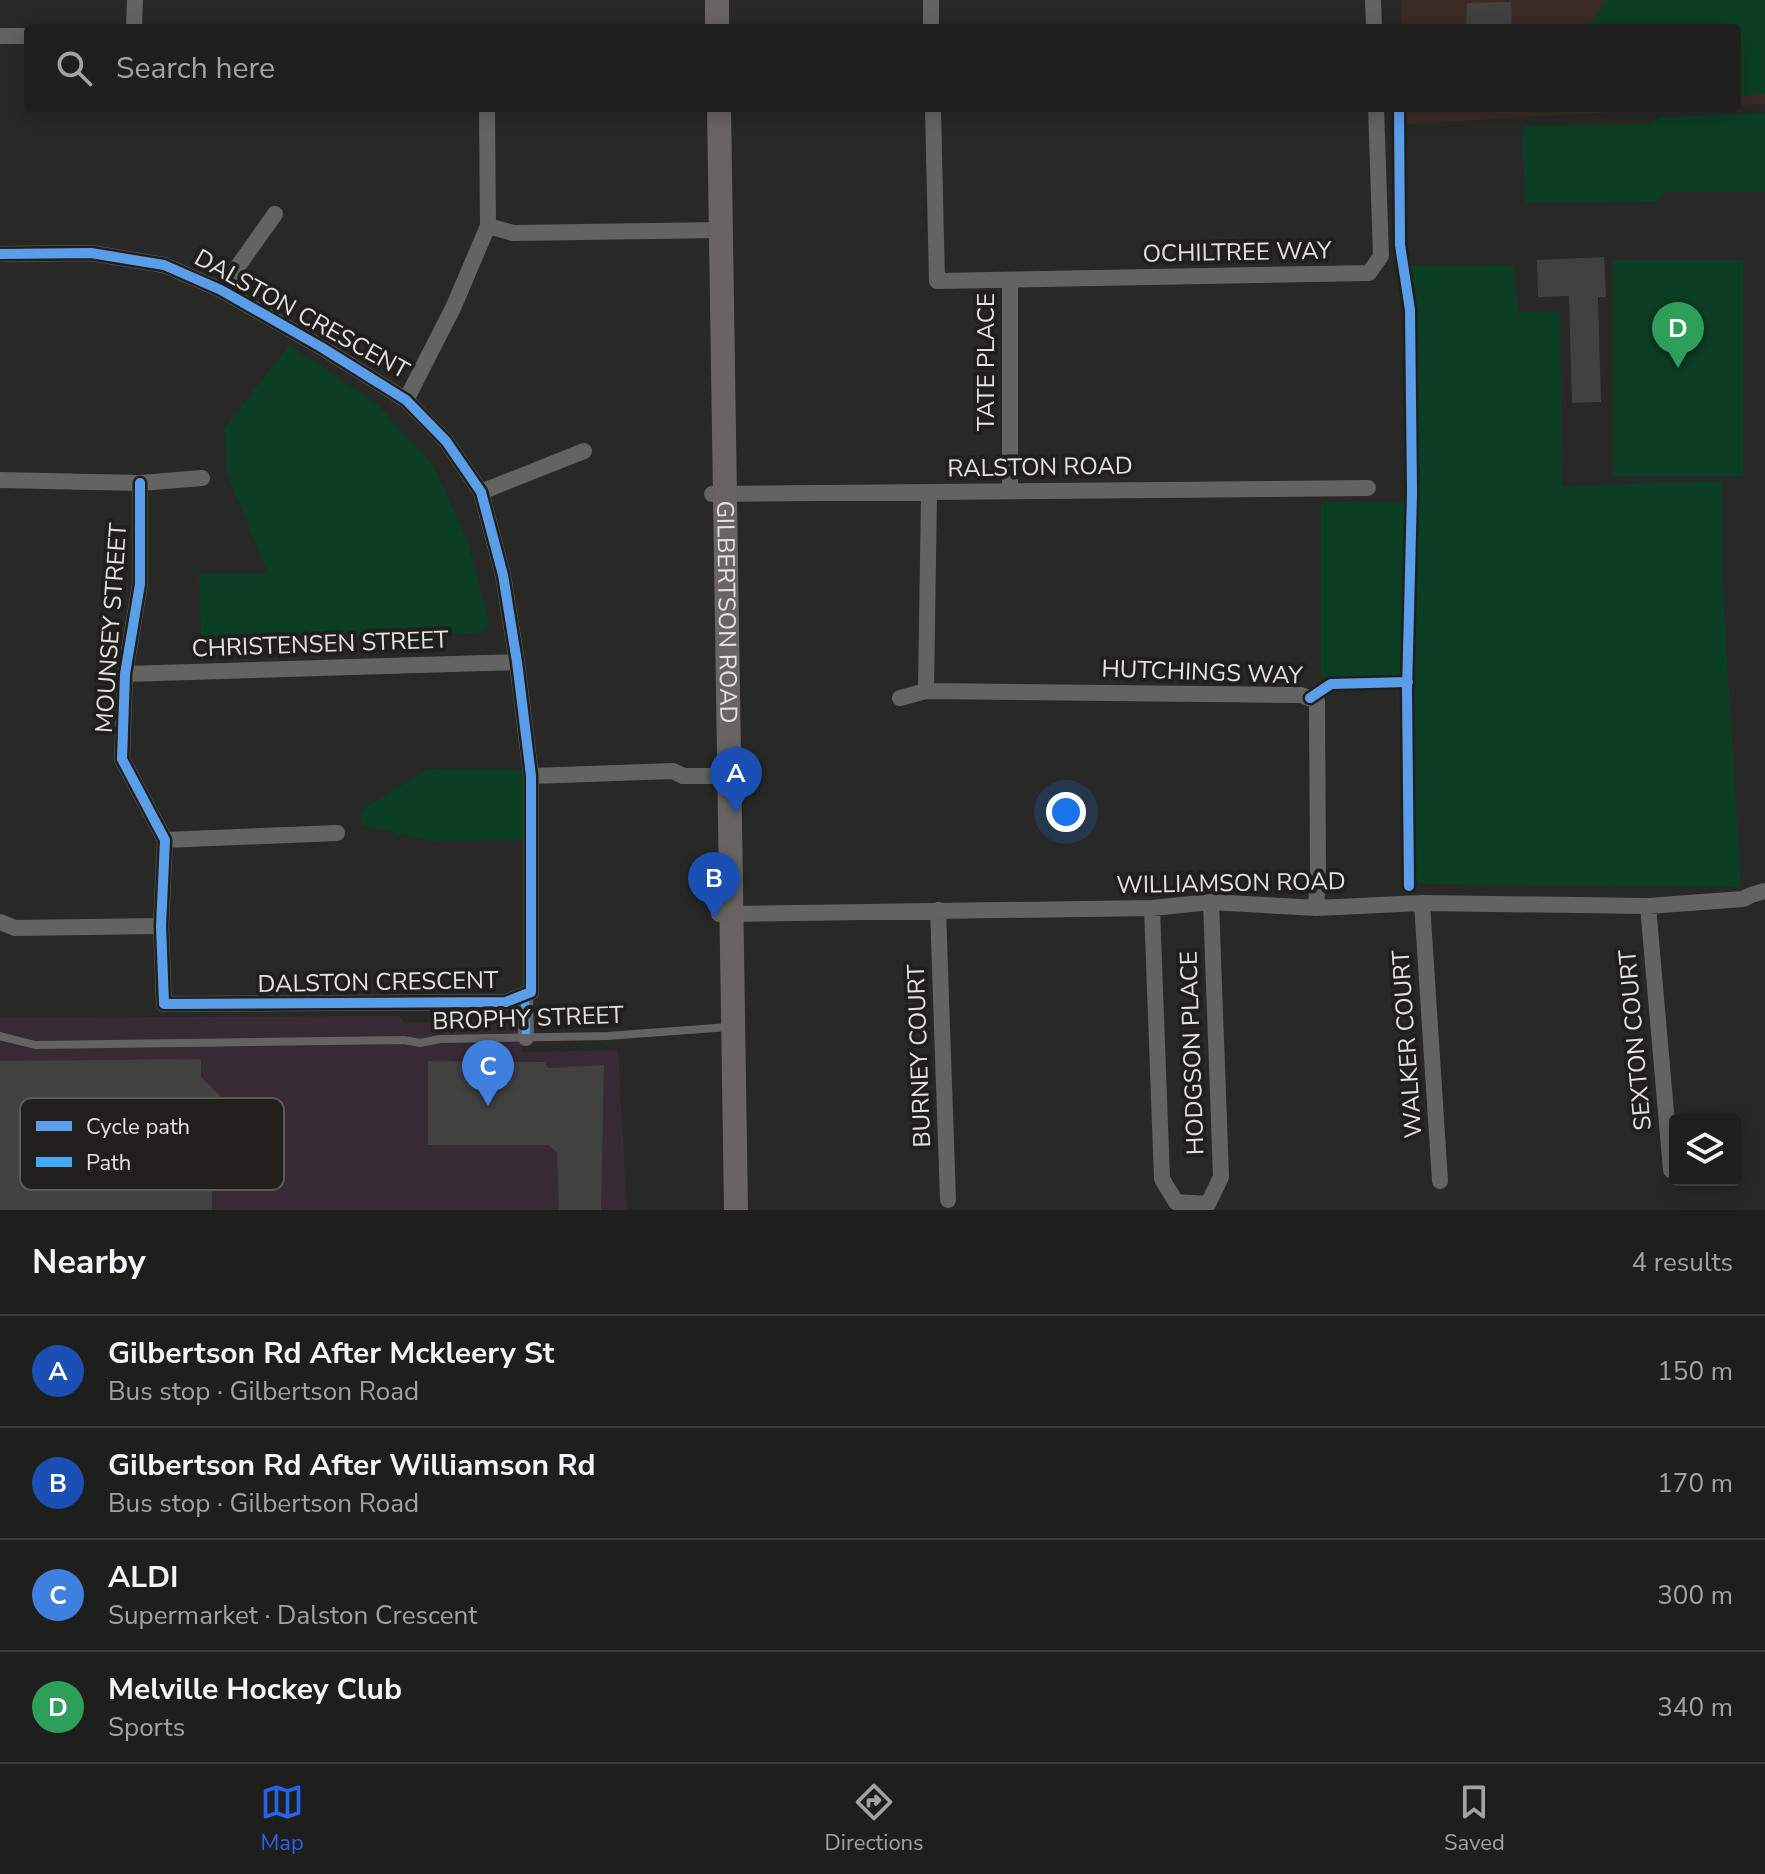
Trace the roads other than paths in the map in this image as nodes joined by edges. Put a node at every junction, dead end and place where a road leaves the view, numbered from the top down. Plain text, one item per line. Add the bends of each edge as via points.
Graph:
1 (135, 0) edge
2 (706, 0) edge
3 (717, 0) edge
4 (931, 0) edge
5 (1373, 0) edge
6 (134, 24) edge
7 (707, 24) edge
8 (717, 24) edge
9 (931, 24) edge
10 (1374, 24) edge
11 (0, 36) edge
12 (24, 36) edge
13 (487, 112) edge
14 (708, 112) edge
15 (719, 112) edge
16 (933, 112) edge
17 (1376, 112) edge
18 (275, 214) dead end
19 (488, 226) junction
20 (716, 230) junction
21 (0, 254) edge
22 (1010, 280) junction
23 (221, 290) junction
24 (406, 400) junction
25 (584, 451) dead end
26 (202, 478) dead end
27 (0, 480) edge
28 (140, 483) junction
29 (1368, 488) dead end
30 (1010, 491) junction
31 (481, 492) junction
32 (929, 493) junction
33 (719, 494) junction
34 (517, 662) junction
35 (125, 674) junction
36 (926, 691) junction
37 (900, 698) dead end
38 (723, 771) junction
39 (531, 776) junction
40 (337, 833) dead end
41 (165, 840) junction
42 (1765, 891) edge
43 (1743, 899) junction
44 (1211, 902) junction
45 (1422, 903) junction
46 (1765, 904) edge
47 (1648, 906) junction
48 (1152, 908) junction
49 (1316, 908) junction
50 (938, 910) junction
51 (725, 914) junction
52 (0, 922) edge
53 (161, 926) junction
54 (525, 994) junction
55 (727, 1027) junction
56 (0, 1036) edge
57 (526, 1038) junction
58 (1669, 1147) edge
59 (1440, 1181) dead end
60 (948, 1200) dead end
61 (722, 1210) edge
62 (736, 1210) edge

1 - 6 street
2 - 7 street
3 - 8 street
4 - 9 street
5 - 10 street
11 - 12 street
13 - 19 street
14 - 20 street, GILBERTSON ROAD
15 - 20 street, GILBERTSON ROAD
16 - 22 street, OCHILTREE WAY via 937,281
17 - 22 street, OCHILTREE WAY via 1381,256 1369,273
18 - 23 street
19 - 20 street via 513,233
19 - 24 street
20 - 33 street, GILBERTSON ROAD
21 - 23 street, DALSTON CRESCENT via 91,253 164,265
22 - 30 street, TATE PLACE
23 - 24 street, DALSTON CRESCENT
24 - 31 street, DALSTON CRESCENT via 446,441
25 - 31 street
26 - 28 street
27 - 28 street
28 - 35 street, MOUNSEY STREET via 140,584
29 - 30 street, RALSTON ROAD
30 - 32 street, RALSTON ROAD
31 - 34 street, DALSTON CRESCENT via 503,575
32 - 33 street, RALSTON ROAD
32 - 36 street
33 - 38 street, GILBERTSON ROAD
34 - 35 street, CHRISTENSEN STREET
34 - 39 street, DALSTON CRESCENT
35 - 41 street, MOUNSEY STREET via 122,759
36 - 37 street, HUTCHINGS WAY
36 - 49 street, HUTCHINGS WAY via 1301,695 1317,701
38 - 39 street
38 - 51 street, GILBERTSON ROAD
39 - 54 street, DALSTON CRESCENT via 531,992
40 - 41 street
41 - 53 street
42 - 43 street, WILLIAMSON ROAD
43 - 46 street, WILLIAMSON ROAD
43 - 47 street, WILLIAMSON ROAD
44 - 48 street, WILLIAMSON ROAD
44 - 48 street, HODGSON PLACE via 1221,1177 1208,1204 1176,1202 1162,1179
44 - 49 street, WILLIAMSON ROAD
45 - 47 street, WILLIAMSON ROAD
45 - 49 street, WILLIAMSON ROAD
45 - 59 street, WALKER COURT
47 - 58 street, SEXTON COURT
48 - 50 street, WILLIAMSON ROAD
50 - 51 street, WILLIAMSON ROAD
50 - 60 street, BURNEY COURT
51 - 55 street, GILBERTSON ROAD
52 - 53 street via 15,928
53 - 54 street, DALSTON CRESCENT via 164,1004 506,1002
54 - 57 street
55 - 57 lane, BROPHY STREET
55 - 61 street, GILBERTSON ROAD
55 - 62 street, GILBERTSON ROAD
56 - 57 lane, BROPHY STREET via 35,1045

